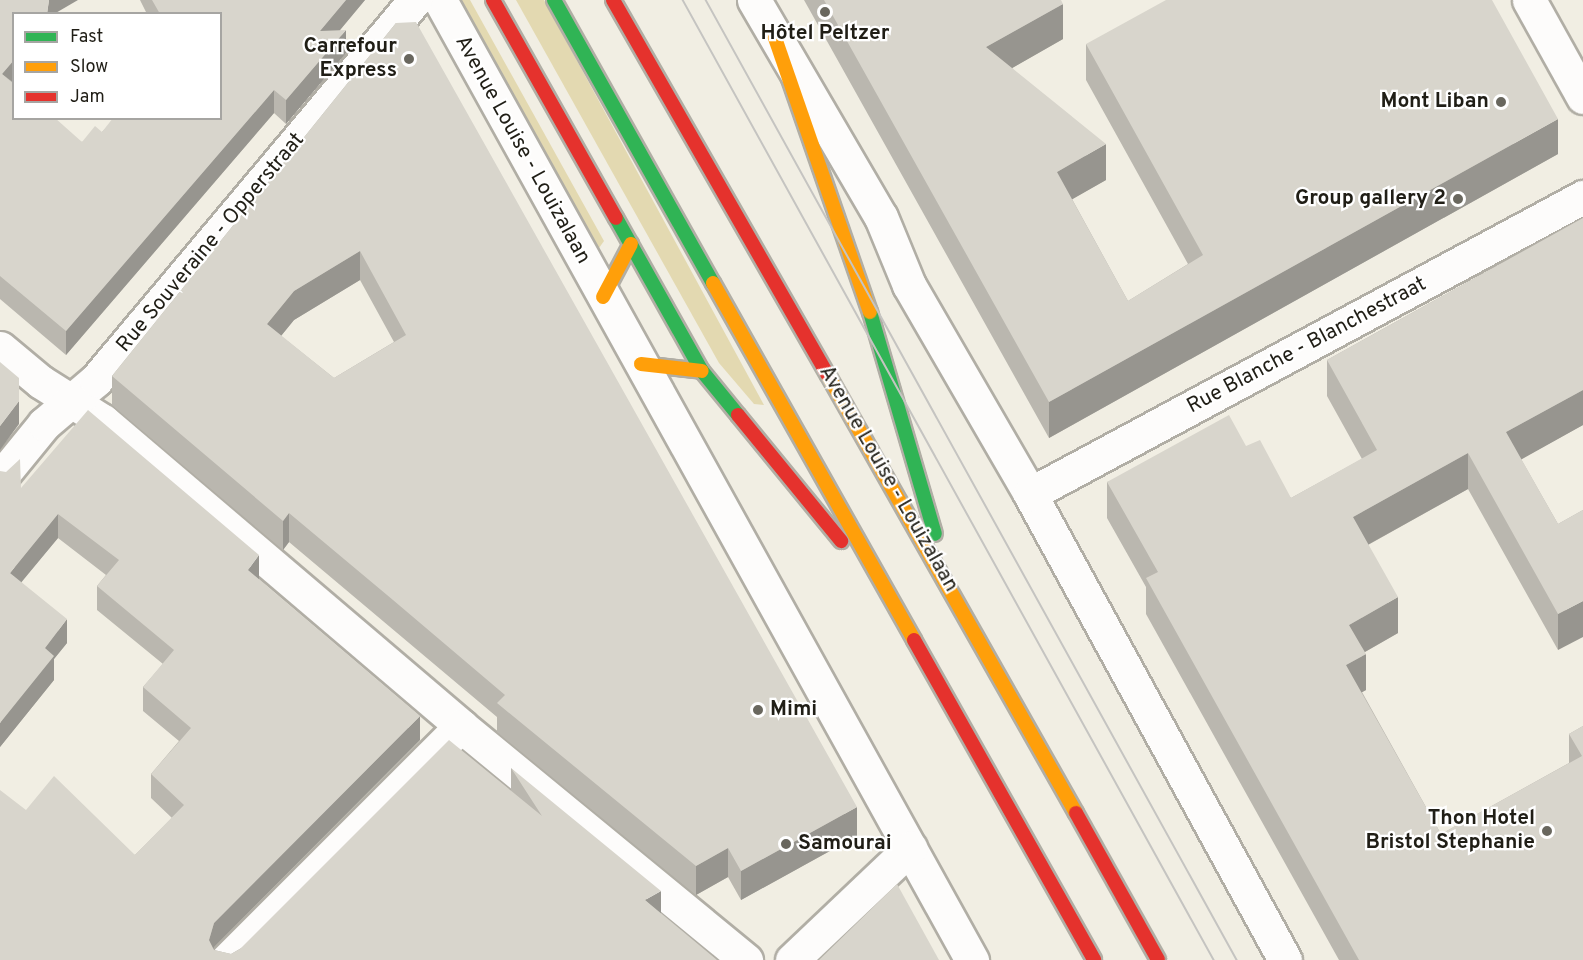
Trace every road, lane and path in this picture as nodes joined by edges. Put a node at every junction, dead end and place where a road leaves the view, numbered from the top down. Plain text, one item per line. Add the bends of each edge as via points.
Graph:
1 (415, 0) edge
2 (440, 0) edge
3 (493, 0) edge
4 (554, 0) edge
5 (613, 0) edge
6 (754, 0) edge
7 (1529, 0) edge
8 (775, 38) junction
9 (1583, 98) edge
10 (1583, 196) edge
11 (631, 244) junction
12 (603, 297) junction
13 (0, 348) edge
14 (641, 364) junction
15 (702, 371) junction
16 (71, 401) junction
17 (0, 478) edge
18 (1030, 494) junction
19 (949, 585) junction
20 (898, 609) junction
21 (461, 726) junction
22 (910, 848) junction
23 (1144, 935) junction
24 (227, 960) edge
25 (746, 960) edge
26 (792, 960) edge
27 (972, 960) edge
28 (1094, 960) edge
29 (1158, 960) edge
30 (1165, 960) edge
31 (1285, 960) edge

1 - 16 street, Rue Souveraine - Opperstraat via 96,380
2 - 12 street, Avenue Louise - Louizalaan
3 - 11 highway
4 - 20 highway
5 - 19 highway, Avenue Louise - Louizalaan
6 - 8 street
7 - 9 street
8 - 18 street via 881,217 909,285
8 - 19 highway via 858,271
10 - 18 street, Rue Blanche - Blanchestraat
11 - 12 highway
11 - 15 highway
12 - 14 street, Avenue Louise - Louizalaan
13 - 16 street
14 - 15 highway
14 - 22 street, Avenue Louise - Louizalaan
15 - 20 highway
16 - 17 street, Rue Souveraine - Opperstraat via 44,424
16 - 21 street via 103,421
18 - 31 street
19 - 23 highway, Avenue Louise - Louizalaan
20 - 28 highway
21 - 24 street
21 - 25 street
22 - 26 street
22 - 27 street, Avenue Louise - Louizalaan
23 - 29 highway, Avenue Louise - Louizalaan
23 - 30 highway

